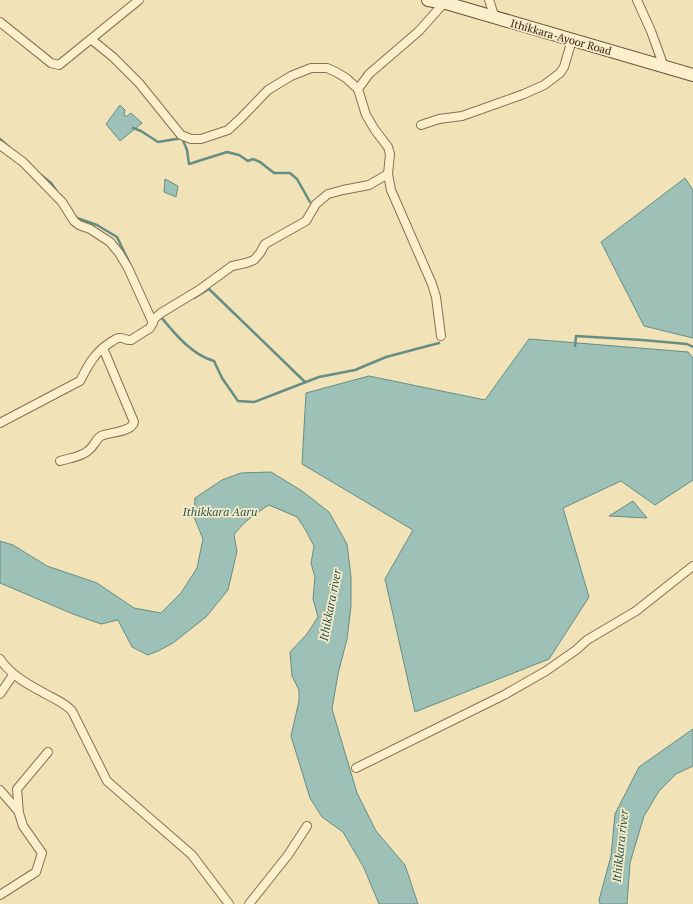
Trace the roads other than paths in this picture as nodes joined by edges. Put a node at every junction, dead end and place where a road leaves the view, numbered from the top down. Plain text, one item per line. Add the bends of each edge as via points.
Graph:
1 (139, 0) edge
2 (428, 0) edge
3 (489, 0) edge
4 (637, 0) edge
5 (443, 4) junction
6 (495, 18) junction
7 (0, 22) edge
8 (92, 40) junction
9 (572, 40) junction
10 (664, 67) junction
11 (693, 75) edge
12 (358, 89) junction
13 (421, 125) dead end
14 (0, 145) edge
15 (388, 174) junction
16 (153, 322) junction
17 (441, 336) dead end
18 (103, 348) junction
19 (0, 422) edge
20 (60, 461) dead end
21 (693, 566) edge
22 (0, 659) edge
23 (13, 675) junction
24 (0, 694) edge
25 (48, 752) dead end
26 (356, 768) dead end
27 (0, 790) edge
28 (19, 813) junction
29 (307, 826) dead end
30 (0, 895) edge
31 (229, 904) edge
32 (249, 904) edge

1 - 8 street
2 - 5 main road, Ithikkara-Ayoor Road
3 - 6 street
4 - 10 street
5 - 6 main road, Ithikkara-Ayoor Road
5 - 12 street via 419,31 369,74
6 - 9 main road, Ithikkara-Ayoor Road
7 - 8 street via 59,66
8 - 12 street via 139,83 181,135 191,139 201,139 228,130 268,90 311,68 327,68 336,72
9 - 10 main road, Ithikkara-Ayoor Road
9 - 13 street via 560,73 544,85 462,116
10 - 11 main road, Ithikkara-Ayoor Road
12 - 15 street via 366,115 388,147
14 - 16 street via 23,162 62,202 74,221 110,242 128,268
15 - 16 street via 369,185 328,194 316,204 306,221 265,244 254,260 232,266 161,313
15 - 17 street via 391,190 432,284
16 - 18 street via 150,328 131,340 118,338
18 - 19 street via 94,355 80,381
18 - 20 street via 134,424 130,428 100,437 84,454
21 - 26 street via 636,611 587,640 546,671 504,695
22 - 23 street
23 - 24 street
23 - 31 street via 66,704 76,717 107,781 192,855
25 - 28 street via 17,789
27 - 28 street
28 - 30 street via 23,826 42,853 36,872
29 - 32 street via 288,855

